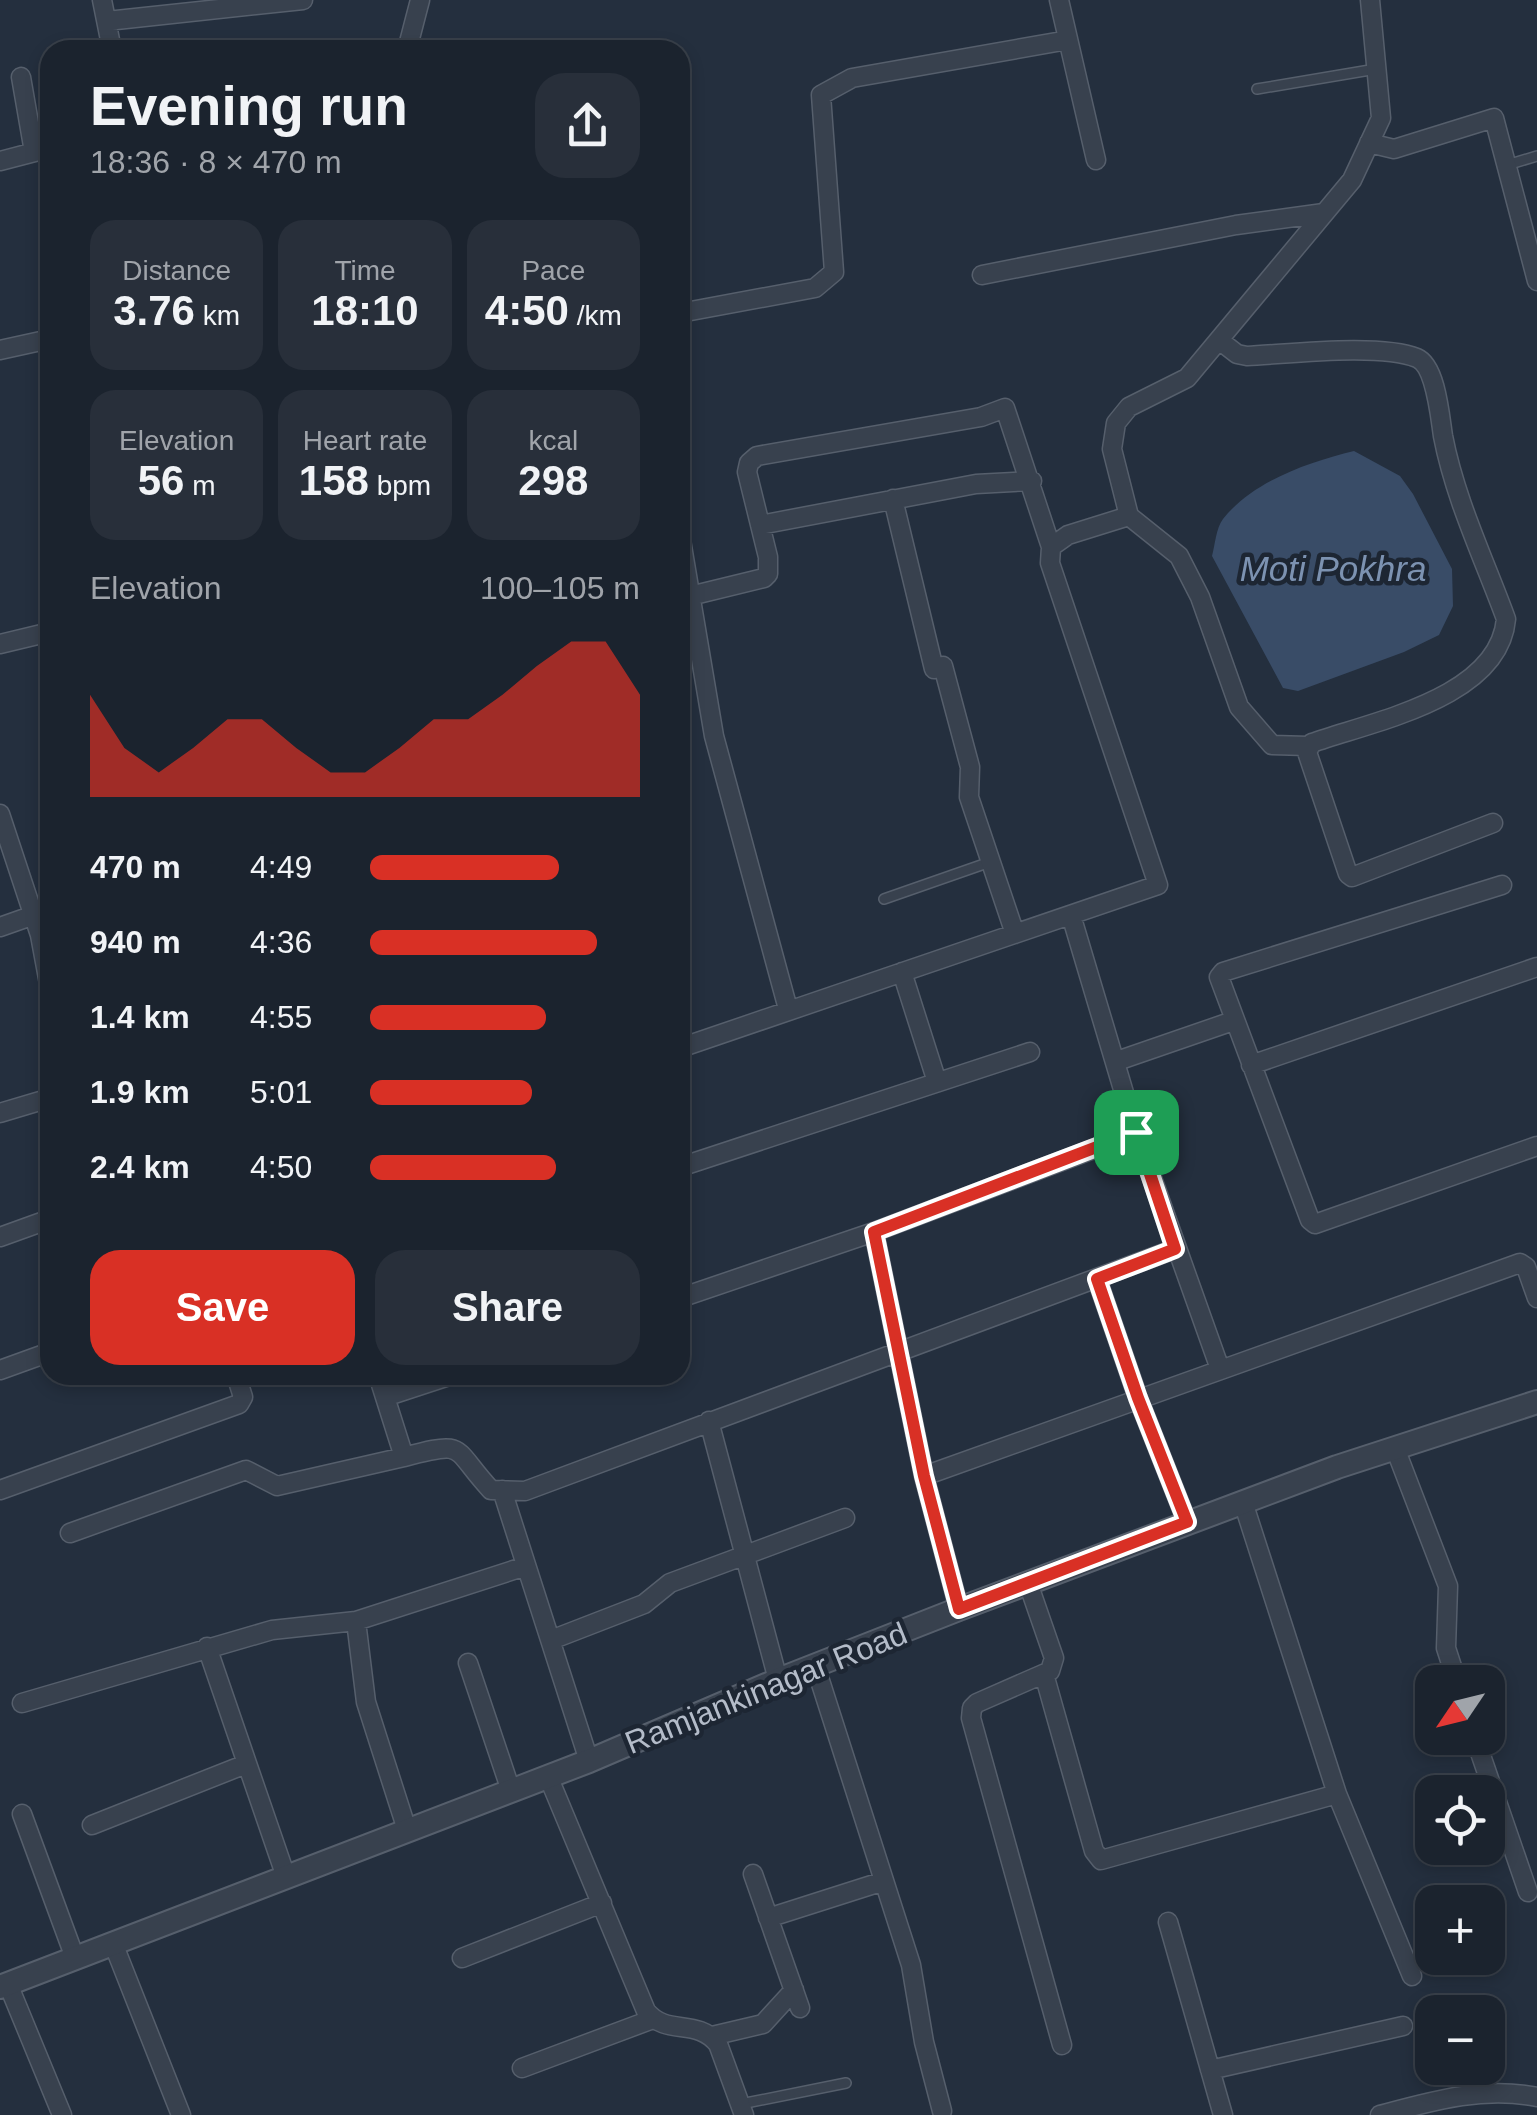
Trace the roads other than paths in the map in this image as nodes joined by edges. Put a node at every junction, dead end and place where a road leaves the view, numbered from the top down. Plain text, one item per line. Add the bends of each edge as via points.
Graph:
1 (102, 0) edge
2 (303, 0) edge
3 (420, 0) edge
4 (1059, 0) edge
5 (1370, 0) edge
6 (107, 22) junction
7 (110, 40) edge
8 (410, 40) edge
9 (1068, 40) junction
10 (1376, 69) junction
11 (21, 76) dead end
12 (1257, 89) dead end
13 (40, 143) edge
14 (1369, 144) junction
15 (40, 151) edge
16 (1537, 156) edge
17 (1096, 160) dead end
18 (0, 161) edge
19 (1507, 166) junction
20 (1324, 213) junction
21 (982, 275) dead end
22 (1537, 281) edge
23 (690, 311) edge
24 (1218, 340) junction
25 (40, 342) edge
26 (0, 350) edge
27 (1032, 481) junction
28 (893, 499) junction
29 (1129, 516) junction
30 (760, 525) junction
31 (1051, 548) junction
32 (690, 596) joint
33 (40, 634) edge
34 (0, 644) edge
35 (1308, 746) junction
36 (0, 814) edge
37 (1493, 823) dead end
38 (991, 862) junction
39 (1502, 885) dead end
40 (884, 898) dead end
41 (34, 915) junction
42 (1071, 916) junction
43 (0, 927) edge
44 (1016, 934) junction
45 (40, 943) edge
46 (1537, 967) edge
47 (902, 972) junction
48 (788, 1010) junction
49 (1233, 1021) junction
50 (690, 1044) edge
51 (1030, 1052) dead end
52 (1116, 1061) junction
53 (1251, 1065) junction
54 (938, 1082) junction
55 (40, 1101) edge
56 (0, 1114) edge
57 (1136, 1132) junction
58 (1537, 1146) edge
59 (690, 1165) edge
60 (40, 1223) edge
61 (874, 1232) junction
62 (0, 1238) edge
63 (1175, 1249) junction
64 (1097, 1279) junction
65 (690, 1295) edge
66 (1537, 1298) edge
67 (900, 1352) junction
68 (40, 1356) edge
69 (1220, 1368) junction
70 (0, 1370) edge
71 (239, 1385) edge
72 (381, 1385) edge
73 (422, 1385) edge
74 (385, 1397) junction
75 (1138, 1398) junction
76 (1537, 1402) edge
77 (709, 1421) junction
78 (1395, 1448) junction
79 (404, 1457) junction
80 (924, 1476) junction
81 (0, 1490) edge
82 (502, 1490) junction
83 (1242, 1502) junction
84 (844, 1518) dead end
85 (1187, 1522) junction
86 (70, 1533) dead end
87 (745, 1555) junction
88 (526, 1566) junction
89 (1028, 1583) junction
90 (959, 1609) junction
91 (356, 1621) junction
92 (552, 1640) junction
93 (207, 1648) junction
94 (468, 1663) dead end
95 (1451, 1665) edge
96 (815, 1666) junction
97 (1044, 1674) junction
98 (778, 1680) junction
99 (22, 1703) dead end
100 (1481, 1755) edge
101 (590, 1761) junction
102 (246, 1764) junction
103 (548, 1776) junction
104 (511, 1791) junction
105 (1337, 1794) junction
106 (22, 1814) dead end
107 (92, 1825) dead end
108 (407, 1830) junction
109 (753, 1874) dead end
110 (286, 1876) junction
111 (884, 1881) junction
112 (1528, 1892) dead end
113 (602, 1904) junction
114 (768, 1918) junction
115 (1168, 1922) dead end
116 (113, 1944) junction
117 (75, 1958) junction
118 (462, 1958) dead end
119 (1412, 1976) dead end
120 (4, 1985) edge
121 (794, 1990) junction
122 (800, 2008) dead end
123 (653, 2019) junction
124 (1404, 2026) dead end
125 (712, 2036) junction
126 (1062, 2045) dead end
127 (522, 2068) dead end
128 (1210, 2070) junction
129 (846, 2083) dead end
130 (1537, 2097) edge
131 (742, 2110) edge
132 (942, 2111) dead end
133 (62, 2115) edge
134 (181, 2115) edge
135 (1223, 2115) edge
136 (1380, 2115) edge

1 - 6 street
2 - 6 street
3 - 8 street
4 - 9 street
5 - 10 street
6 - 7 street
9 - 17 street
9 - 23 street via 836,84 821,95 834,272 815,288
10 - 12 lane
10 - 14 street via 1380,118
11 - 13 street
14 - 19 street via 1394,149 1492,118
14 - 20 street via 1352,180
15 - 18 street
16 - 19 lane
19 - 22 street
20 - 21 street
20 - 24 street
24 - 29 street via 1187,378 1130,407 1116,424 1112,449
24 - 35 street via 1247,356 1368,350 1418,358 1432,378 1447,456 1506,619 1488,662 1446,696
25 - 26 street
27 - 28 street
27 - 30 street via 1005,408 757,456 747,472
27 - 31 street
28 - 30 street
28 - 38 street
29 - 31 street via 1068,535
29 - 35 street via 1179,556 1240,707 1272,745
30 - 32 street via 766,578
31 - 42 street via 1050,564 1158,880 1152,889
32 - 48 street via 714,736
33 - 34 street
35 - 37 street via 1352,877
36 - 41 street
38 - 40 lane
38 - 44 street
39 - 49 street via 1223,972 1218,977
41 - 43 street
41 - 45 street
42 - 44 street
42 - 52 street
44 - 47 street
46 - 53 street
47 - 48 street
47 - 54 street
48 - 50 street
49 - 52 street
49 - 53 street
51 - 54 street
52 - 57 street
53 - 58 street via 1315,1224
54 - 59 street
55 - 56 street
57 - 61 street
57 - 63 street
60 - 62 street
61 - 65 street
61 - 67 street
63 - 64 street
63 - 69 street
64 - 67 street
64 - 75 street
66 - 69 street via 1520,1264
67 - 77 street
67 - 80 street
68 - 70 street
69 - 75 street
71 - 81 street via 239,1404
72 - 74 street
73 - 74 street
74 - 79 street
75 - 80 street
75 - 85 street
76 - 78 street, Ramjankinagar Road
77 - 82 street via 524,1491
77 - 87 street
78 - 83 street, Ramjankinagar Road
78 - 95 street via 1448,1586
79 - 82 street via 455,1447 491,1490
79 - 86 street via 276,1486 246,1470
80 - 90 street
82 - 88 street
83 - 85 street, Ramjankinagar Road
83 - 105 street
84 - 87 street
85 - 89 street, Ramjankinagar Road
87 - 92 street via 670,1582 644,1604
87 - 98 street
88 - 91 street
88 - 92 street
89 - 90 street, Ramjankinagar Road
89 - 97 street via 1054,1658
90 - 96 street, Ramjankinagar Road
91 - 93 street via 272,1630
91 - 108 street via 366,1702
92 - 101 street
93 - 99 street
93 - 102 street
94 - 104 street
96 - 98 street, Ramjankinagar Road
96 - 111 street
97 - 105 street via 1101,1860
97 - 126 street via 977,1703 971,1718
98 - 101 street, Ramjankinagar Road
100 - 112 street
101 - 103 street, Ramjankinagar Road
102 - 107 street
102 - 110 street
103 - 104 street, Ramjankinagar Road
103 - 113 street
104 - 108 street, Ramjankinagar Road
105 - 119 street
106 - 117 street
108 - 110 street, Ramjankinagar Road
109 - 114 street
110 - 116 street, Ramjankinagar Road
111 - 114 street
111 - 132 street via 911,1964
113 - 118 street
113 - 123 street
114 - 121 street
115 - 128 street
116 - 117 street, Ramjankinagar Road
116 - 134 street
117 - 120 street, Ramjankinagar Road
120 - 133 street
121 - 122 street
121 - 125 street via 763,2024
123 - 125 street
123 - 127 street
124 - 128 street
125 - 131 street
128 - 135 street
129 - 131 lane
130 - 136 street via 1454,2096

